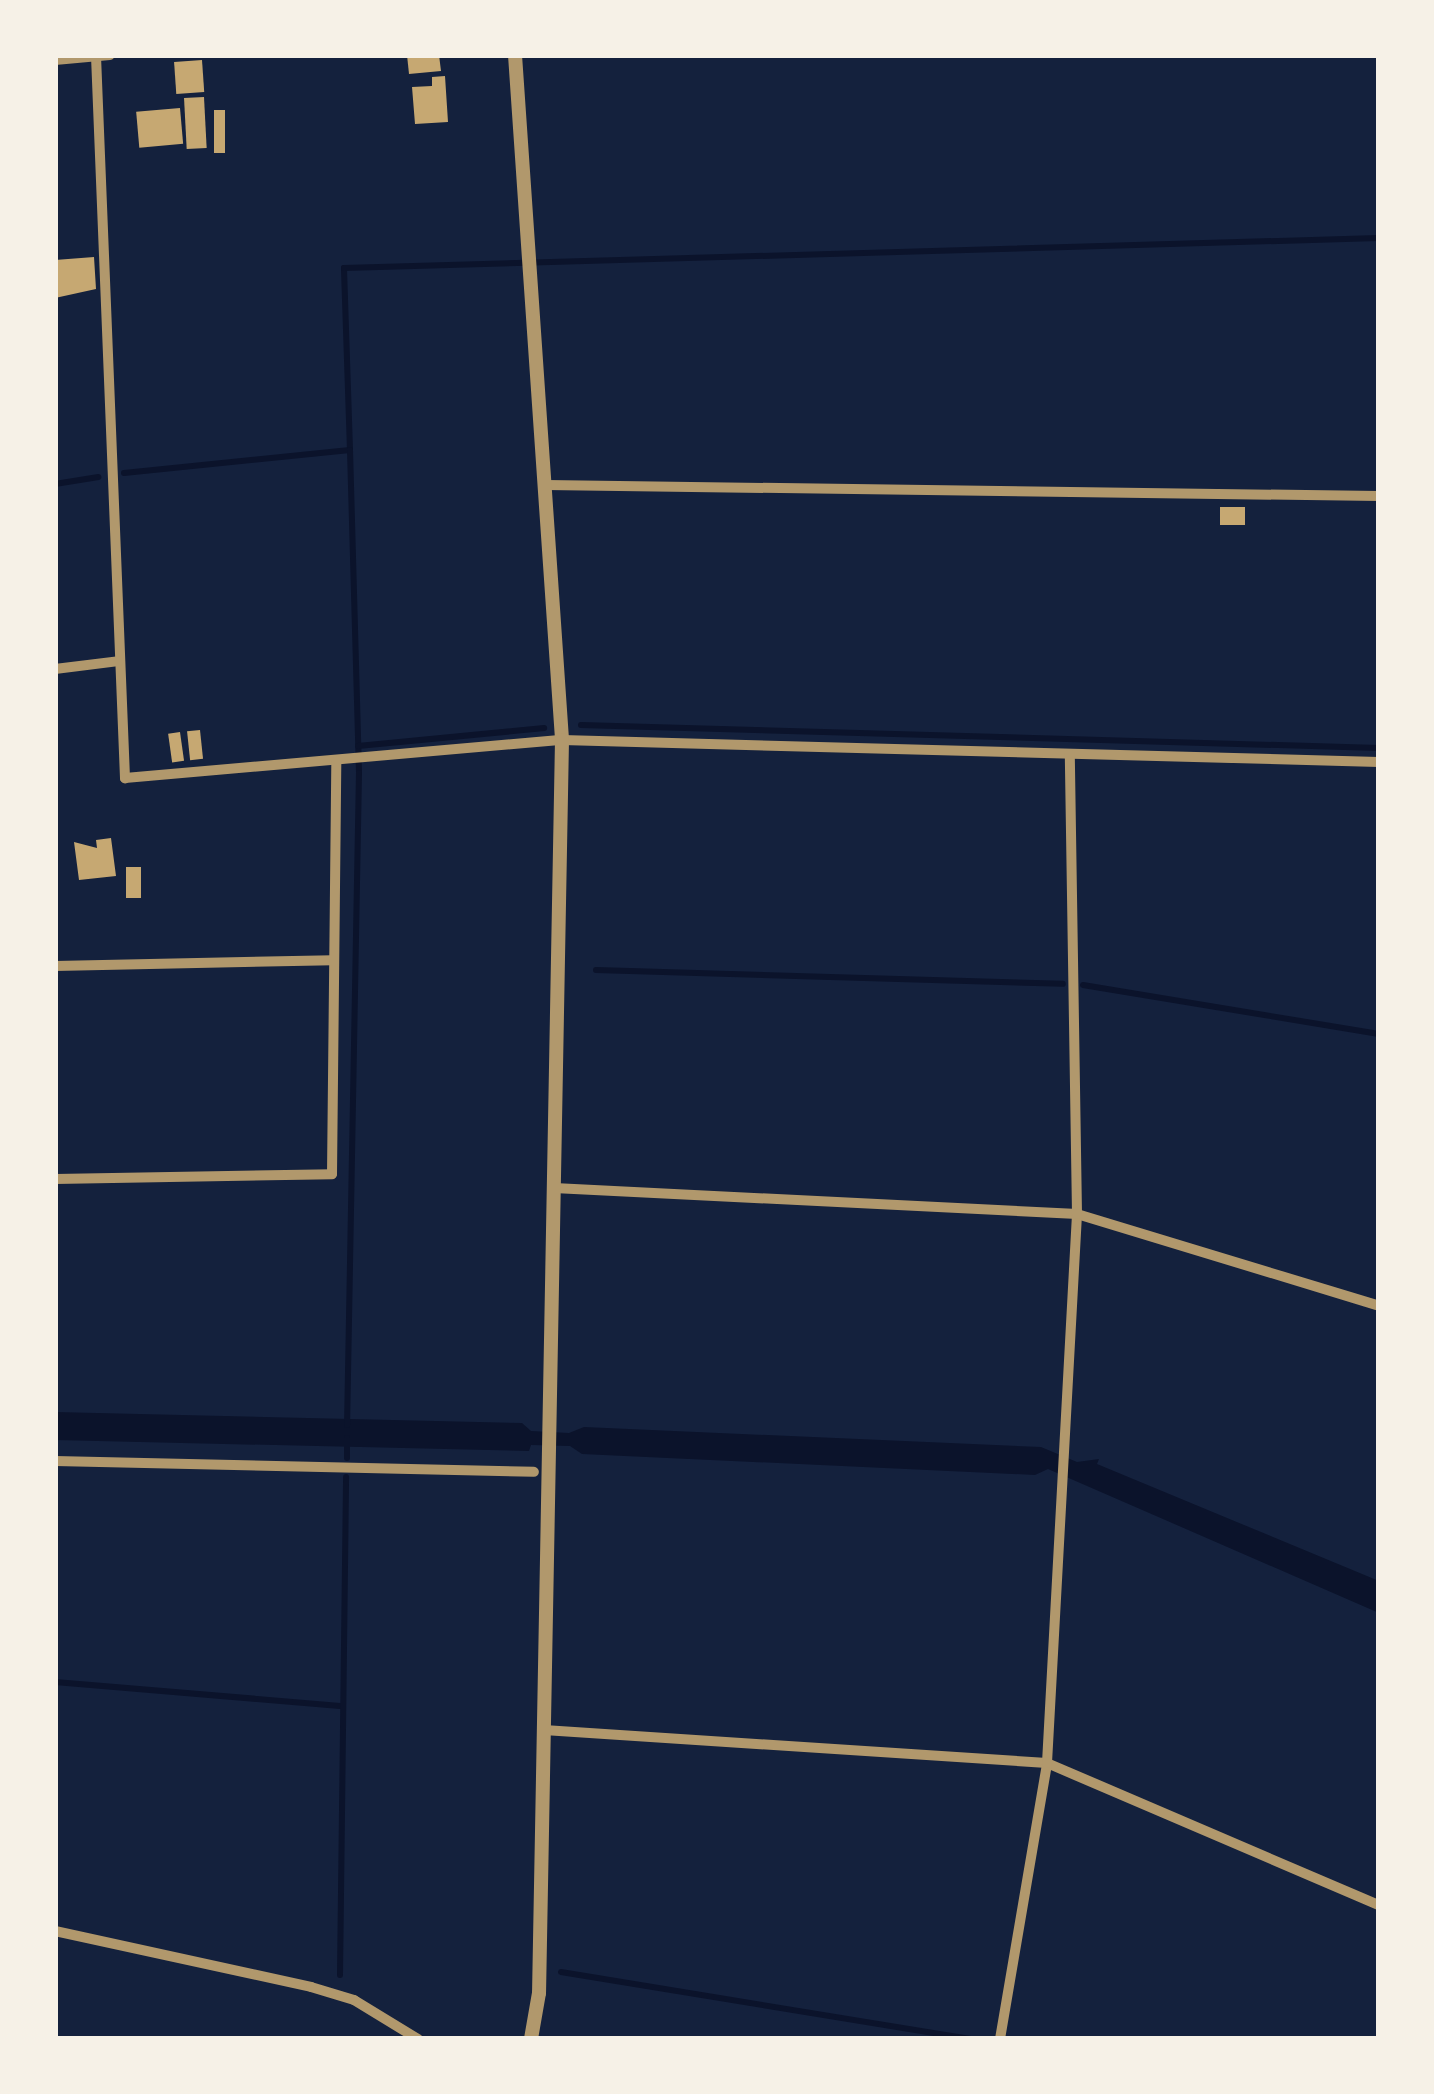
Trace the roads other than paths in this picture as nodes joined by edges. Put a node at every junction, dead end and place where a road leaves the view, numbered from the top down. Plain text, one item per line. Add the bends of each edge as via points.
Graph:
1 (110, 55) edge
2 (515, 55) edge
3 (96, 56) edge
4 (55, 60) edge
5 (546, 485) junction
6 (1379, 496) edge
7 (119, 662) junction
8 (55, 669) edge
9 (562, 740) junction
10 (1070, 754) junction
11 (336, 761) junction
12 (1379, 762) edge
13 (332, 960) junction
14 (55, 966) edge
15 (55, 1179) edge
16 (554, 1188) junction
17 (1078, 1214) junction
18 (1379, 1306) edge
19 (55, 1461) edge
20 (534, 1472) dead end
21 (544, 1730) junction
22 (1047, 1763) junction
23 (1379, 1905) edge
24 (55, 1931) edge
25 (418, 2039) edge
26 (531, 2039) edge
27 (1000, 2039) edge

1 - 3 street
2 - 5 street
3 - 4 street
3 - 7 street
5 - 6 street
5 - 9 street
7 - 8 street
7 - 11 street via 124,778
9 - 10 street
9 - 11 street
9 - 16 street
10 - 12 street
10 - 17 street
11 - 13 street
13 - 14 street
13 - 15 street via 332,1174
16 - 17 street
16 - 21 street
17 - 18 street
17 - 22 street
19 - 20 street
21 - 22 street
21 - 26 street via 539,1993
22 - 23 street
22 - 27 street
24 - 25 street via 311,1986 354,2000

